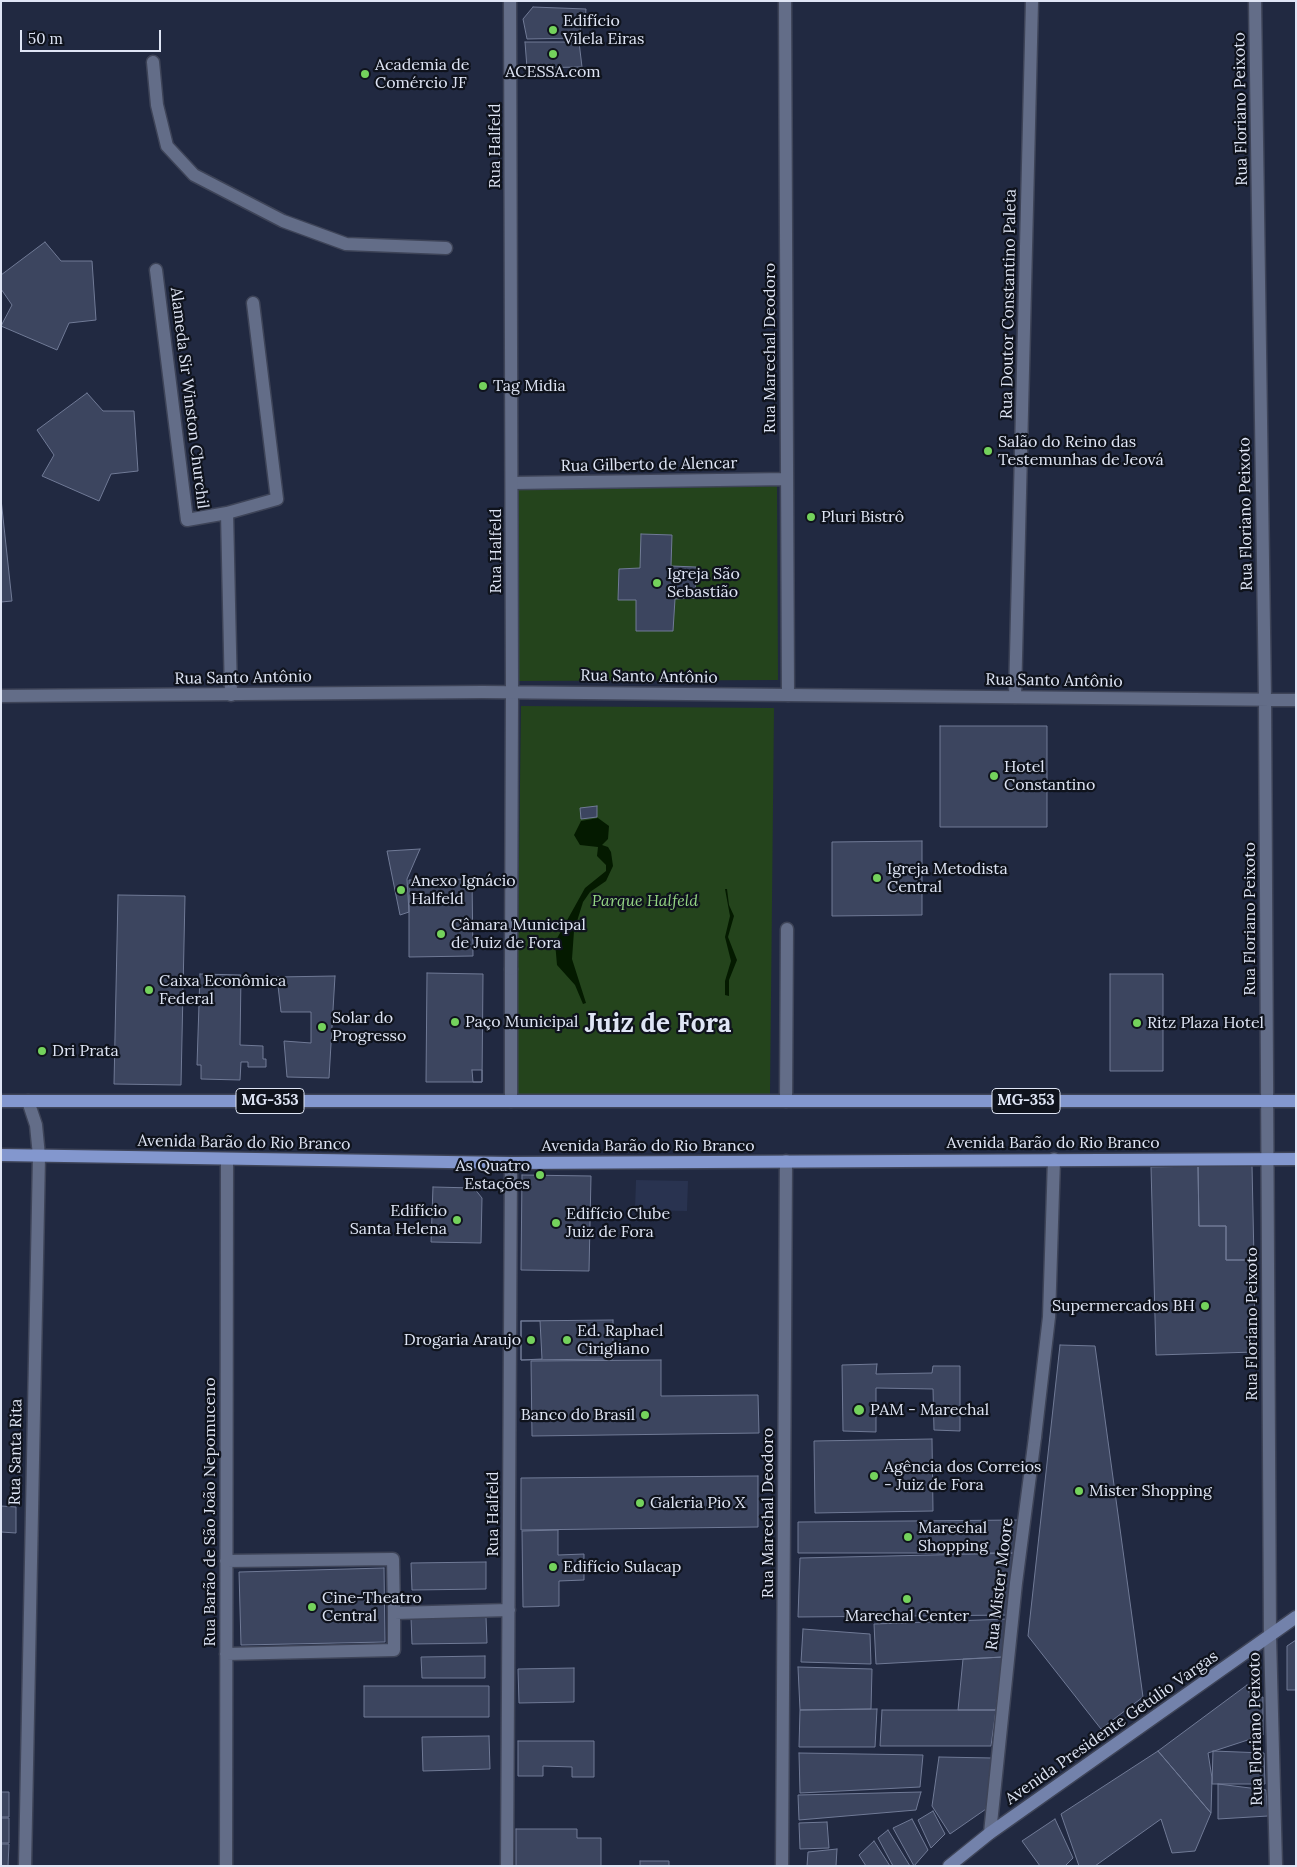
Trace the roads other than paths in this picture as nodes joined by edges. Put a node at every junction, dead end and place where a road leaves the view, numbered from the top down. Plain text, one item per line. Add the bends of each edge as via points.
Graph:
1 (510, 1) edge
2 (785, 1) edge
3 (1032, 1) edge
4 (1256, 1) edge
5 (153, 62) dead end
6 (446, 248) dead end
7 (156, 270) dead end
8 (253, 303) dead end
9 (788, 479) junction
10 (512, 483) junction
11 (227, 513) junction
12 (512, 692) junction
13 (232, 695) junction
14 (788, 695) junction
15 (1, 696) edge
16 (1015, 697) junction
17 (1264, 700) junction
18 (1296, 700) edge
19 (787, 929) dead end
20 (1267, 1100) junction
21 (1, 1101) edge
22 (28, 1101) junction
23 (511, 1101) junction
24 (786, 1101) junction
25 (1296, 1101) edge
26 (1, 1156) edge
27 (39, 1156) junction
28 (1267, 1158) junction
29 (1296, 1158) edge
30 (227, 1159) junction
31 (1054, 1159) junction
32 (786, 1161) junction
33 (511, 1163) junction
34 (226, 1561) junction
35 (509, 1610) junction
36 (394, 1613) junction
37 (1296, 1618) edge
38 (1270, 1637) junction
39 (226, 1654) junction
40 (990, 1833) junction
41 (25, 1866) edge
42 (226, 1866) edge
43 (507, 1866) edge
44 (782, 1866) edge
45 (949, 1866) edge
46 (1276, 1866) edge

1 - 10 street, Rua Halfeld
2 - 9 street, Rua Marechal Deodoro
3 - 16 street, Rua Doutor Constantino Paleta
4 - 17 street, Rua Floriano Peixoto
5 - 6 street via 157,105 167,146 194,175 283,222 346,244
7 - 11 street, Alameda Sir Winston Churchil via 188,520
8 - 11 street, Alameda Sir Winston Churchil via 277,499
9 - 10 street, Rua Gilberto de Alencar
9 - 14 street, Rua Marechal Deodoro
10 - 12 street, Rua Halfeld
11 - 13 street, Alameda Sir Winston Churchil
12 - 13 street, Rua Santo Antônio
12 - 14 street, Rua Santo Antônio
12 - 23 street, Rua Halfeld
13 - 15 street, Rua Santo Antônio
14 - 16 street, Rua Santo Antônio
16 - 17 street, Rua Santo Antônio
17 - 18 street, Rua Santo Antônio
17 - 20 street, Rua Floriano Peixoto
19 - 24 street
20 - 24 main road, MG-353
20 - 25 main road, MG-353
20 - 28 street, Rua Floriano Peixoto
21 - 22 main road, MG-353
22 - 23 main road, MG-353
22 - 27 street, Rua Santa Rita via 36,1125
23 - 24 main road, MG-353
26 - 27 main road, Avenida Barão do Rio Branco
27 - 30 main road, Avenida Barão do Rio Branco
27 - 41 street, Rua Santa Rita
28 - 29 main road, Avenida Barão do Rio Branco
28 - 31 main road, Avenida Barão do Rio Branco
28 - 38 street, Rua Floriano Peixoto
30 - 33 main road, Avenida Barão do Rio Branco
30 - 34 street, Rua Barão de São João Nepomuceno
31 - 32 main road, Avenida Barão do Rio Branco
31 - 40 street, Rua Mister Moore via 1049,1317 1016,1583
32 - 33 main road, Avenida Barão do Rio Branco
32 - 44 street, Rua Marechal Deodoro
33 - 35 street, Rua Halfeld
34 - 36 street via 393,1559
34 - 39 street, Rua Barão de São João Nepomuceno
35 - 36 street
35 - 43 street, Rua Halfeld
36 - 39 street via 394,1650
37 - 38 main road, Avenida Presidente Getúlio Vargas
38 - 40 main road, Avenida Presidente Getúlio Vargas
38 - 46 street, Rua Floriano Peixoto
39 - 42 street, Rua Barão de São João Nepomuceno
40 - 45 main road, Avenida Presidente Getúlio Vargas

